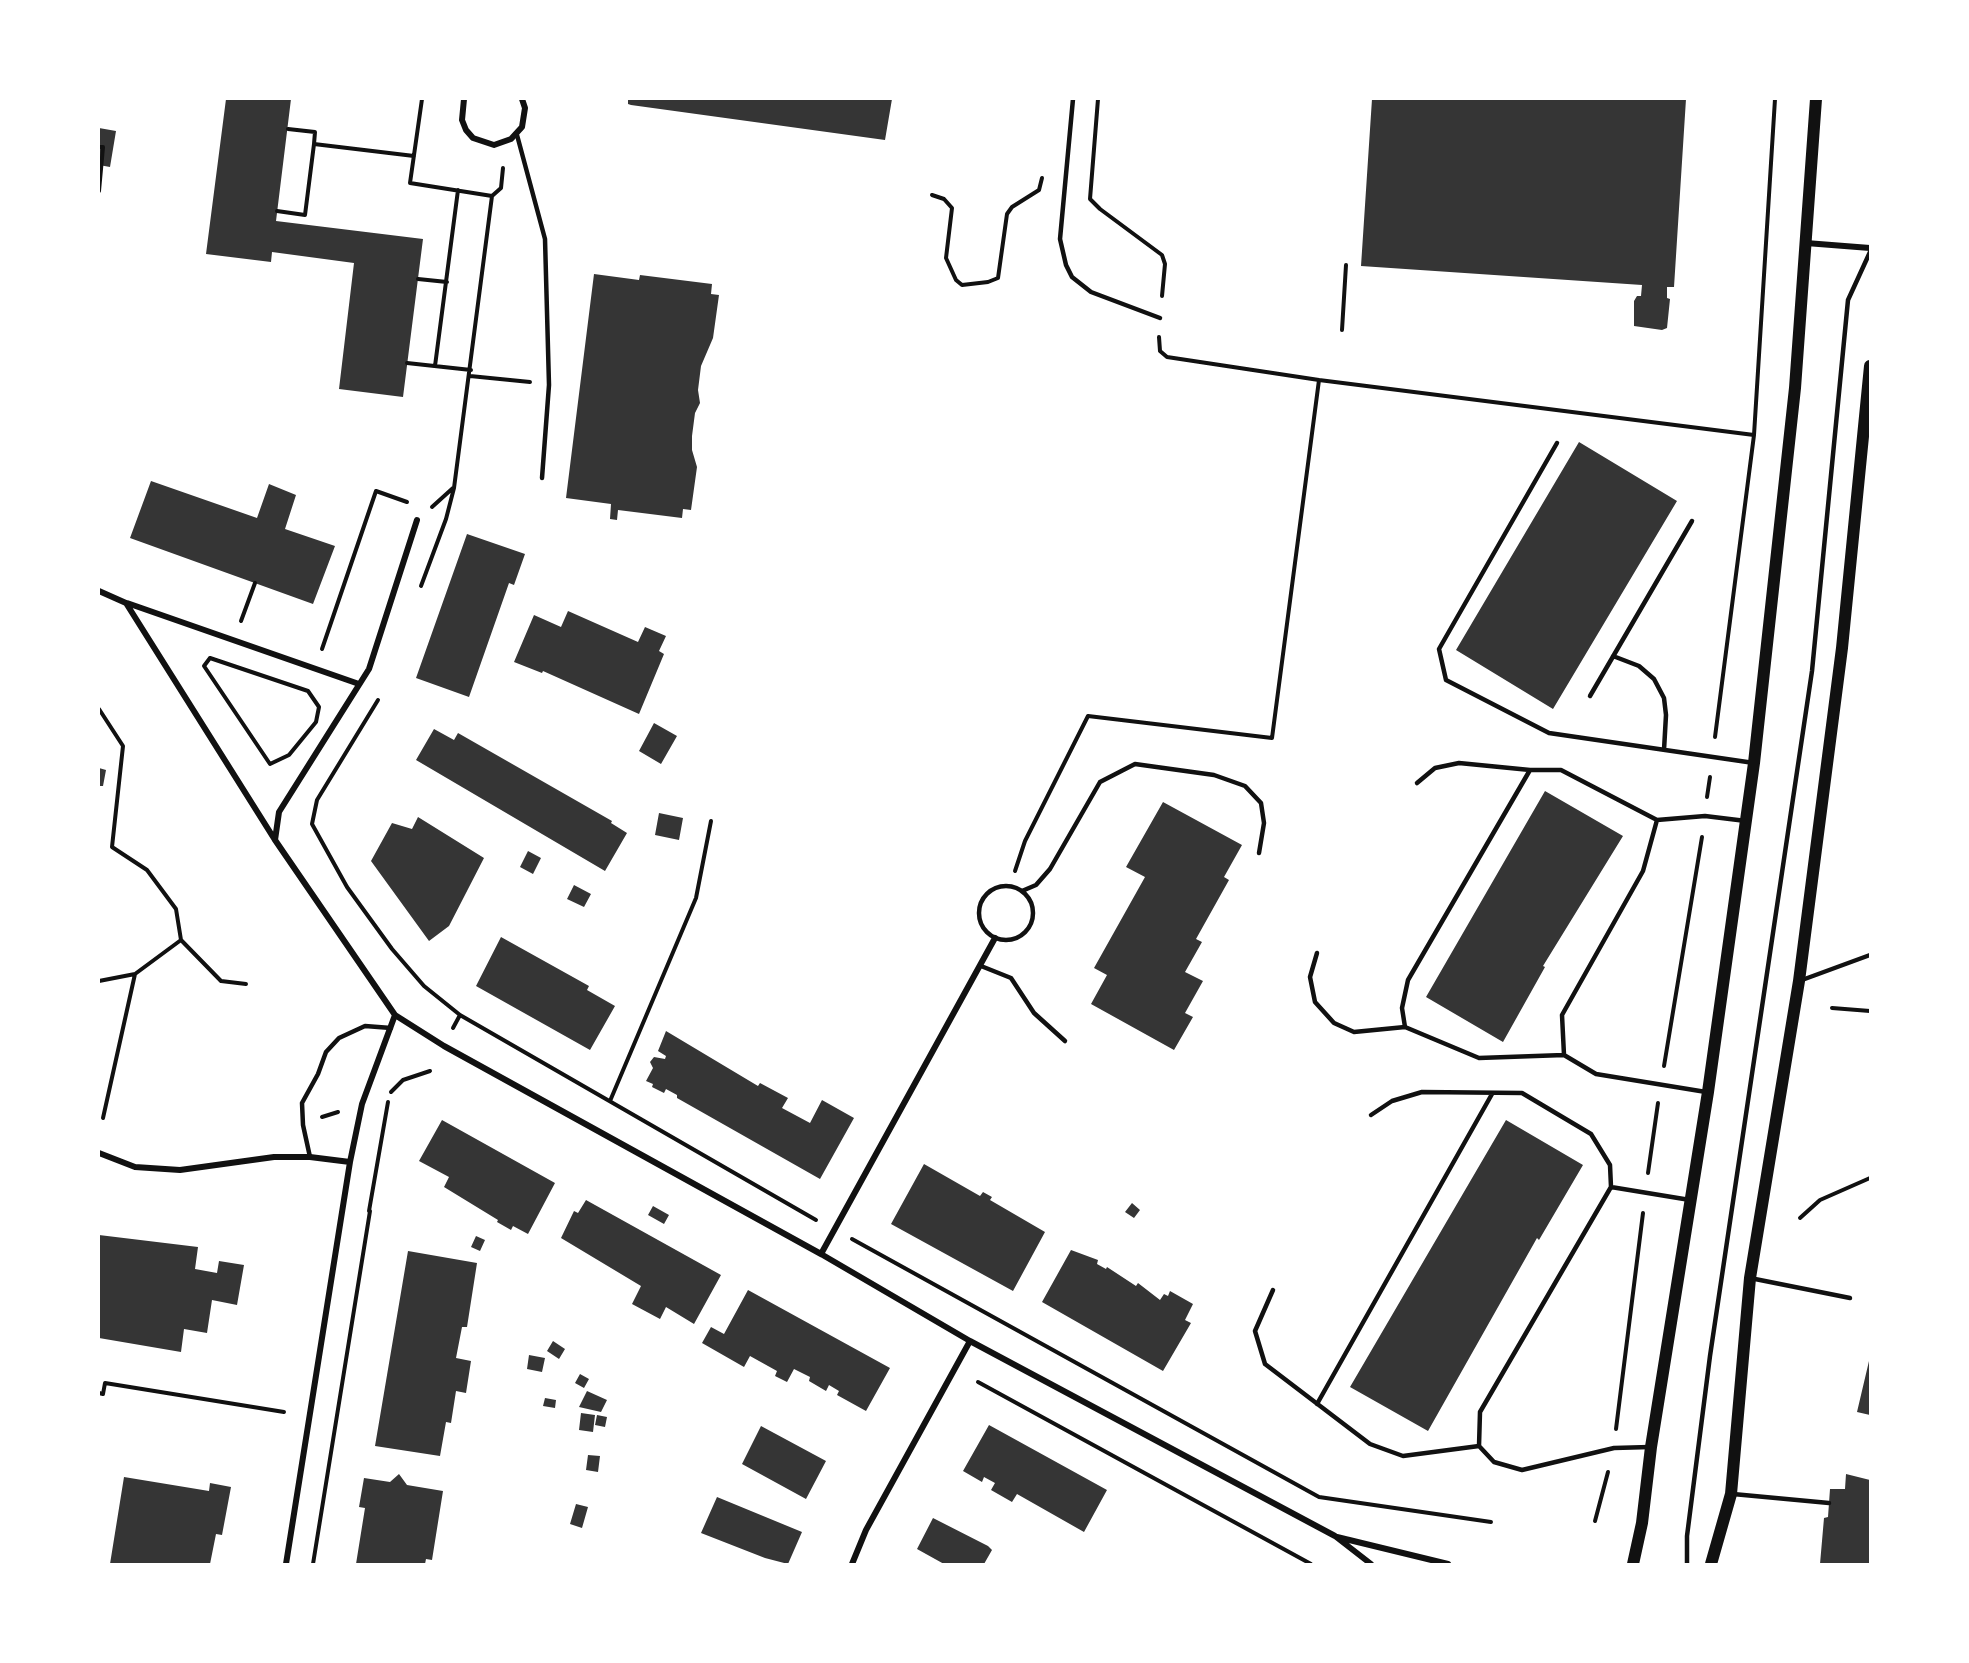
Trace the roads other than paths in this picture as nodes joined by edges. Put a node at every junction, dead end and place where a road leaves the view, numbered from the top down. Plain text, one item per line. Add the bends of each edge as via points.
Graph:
1 (465, 99) edge
2 (522, 99) edge
3 (1073, 99) edge
4 (1816, 99) edge
5 (517, 135) junction
6 (1806, 243) junction
7 (1870, 250) edge
8 (1160, 318) road end
9 (1870, 366) edge
10 (1557, 443) dead end
11 (542, 477) dead end
12 (417, 519) road end
13 (1692, 521) dead end
14 (99, 591) edge
15 (126, 603) junction
16 (1613, 656) junction
17 (359, 684) junction
18 (1590, 696) dead end
19 (1664, 750) junction
20 (1754, 763) junction
21 (1530, 770) junction
22 (1417, 783) dead end
23 (1657, 820) junction
24 (1746, 821) junction
25 (275, 840) junction
26 (1259, 853) dead end
27 (1022, 891) junction
28 (994, 938) junction
29 (1317, 953) dead end
30 (1870, 955) edge
31 (981, 966) junction
32 (1798, 981) junction
33 (395, 1015) junction
34 (1405, 1027) junction
35 (391, 1028) junction
36 (1065, 1041) dead end
37 (1564, 1055) junction
38 (1707, 1092) junction
39 (1492, 1094) junction
40 (1371, 1115) dead end
41 (99, 1153) edge
42 (310, 1157) junction
43 (350, 1162) junction
44 (1611, 1187) junction
45 (1690, 1200) junction
46 (821, 1254) junction
47 (1750, 1278) junction
48 (1273, 1290) dead end
49 (1850, 1298) dead end
50 (970, 1341) junction
51 (1317, 1404) junction
52 (1479, 1446) junction
53 (1651, 1447) junction
54 (1731, 1494) junction
55 (1829, 1503) dead end
56 (1335, 1536) junction
57 (286, 1564) edge
58 (852, 1564) edge
59 (1371, 1564) edge
60 (1448, 1564) edge
61 (1633, 1564) edge
62 (1687, 1564) edge
63 (1712, 1564) edge

1 - 5 street via 462,120 473,138 494,145
2 - 5 street via 525,119
3 - 8 lane via 1060,238 1066,265 1072,277 1091,292
4 - 6 main road
5 - 11 lane via 545,239 549,385
6 - 7 street
6 - 20 main road via 1795,388
7 - 62 lane via 1848,300 1812,671 1710,1356 1687,1536
9 - 32 main road via 1842,648
10 - 19 lane via 1439,649 1446,680 1549,734
12 - 17 street via 369,669
13 - 16 lane
14 - 15 street
15 - 17 street
15 - 25 street
16 - 18 lane
16 - 19 lane via 1640,666 1654,679 1664,698
17 - 25 street via 279,812
19 - 20 lane
20 - 24 main road
21 - 22 lane via 1459,763 1435,768
21 - 23 lane via 1561,770
21 - 34 lane via 1408,980 1402,1008
23 - 24 lane via 1705,816
23 - 37 lane via 1643,871 1562,1015
24 - 38 main road
25 - 33 street
26 - 27 lane via 1264,823 1261,802 1245,786 1214,775 1135,764 1100,782 1050,869 1036,885
27 - 28 lane via 1030,900 1032,922 1017,939
27 - 28 lane via 1000,886 982,899 980,922
28 - 31 street
29 - 34 lane via 1310,977 1316,1002 1334,1023 1354,1032
30 - 32 lane
31 - 36 lane via 1011,978 1034,1013
31 - 46 street
32 - 47 main road
33 - 35 street
33 - 46 street via 444,1046
34 - 37 lane via 1479,1058
35 - 42 lane via 365,1026 339,1038 326,1052 302,1103
35 - 43 street via 363,1104
37 - 38 lane via 1596,1074
38 - 45 main road
39 - 40 lane via 1422,1092 1392,1101
39 - 44 lane via 1522,1093 1591,1134 1610,1165
39 - 51 lane
41 - 42 street via 135,1167 180,1170 274,1157
42 - 43 street
43 - 57 street
44 - 45 lane
44 - 52 lane via 1479,1412
45 - 53 main road
46 - 50 street
47 - 49 lane
47 - 54 main road
48 - 51 lane via 1255,1330 1265,1364
50 - 56 street
50 - 58 street via 866,1530
51 - 52 lane via 1370,1444 1403,1456
52 - 53 lane via 1494,1462 1522,1470 1614,1448
53 - 61 main road
54 - 55 lane
54 - 63 main road
56 - 59 street
56 - 60 street

